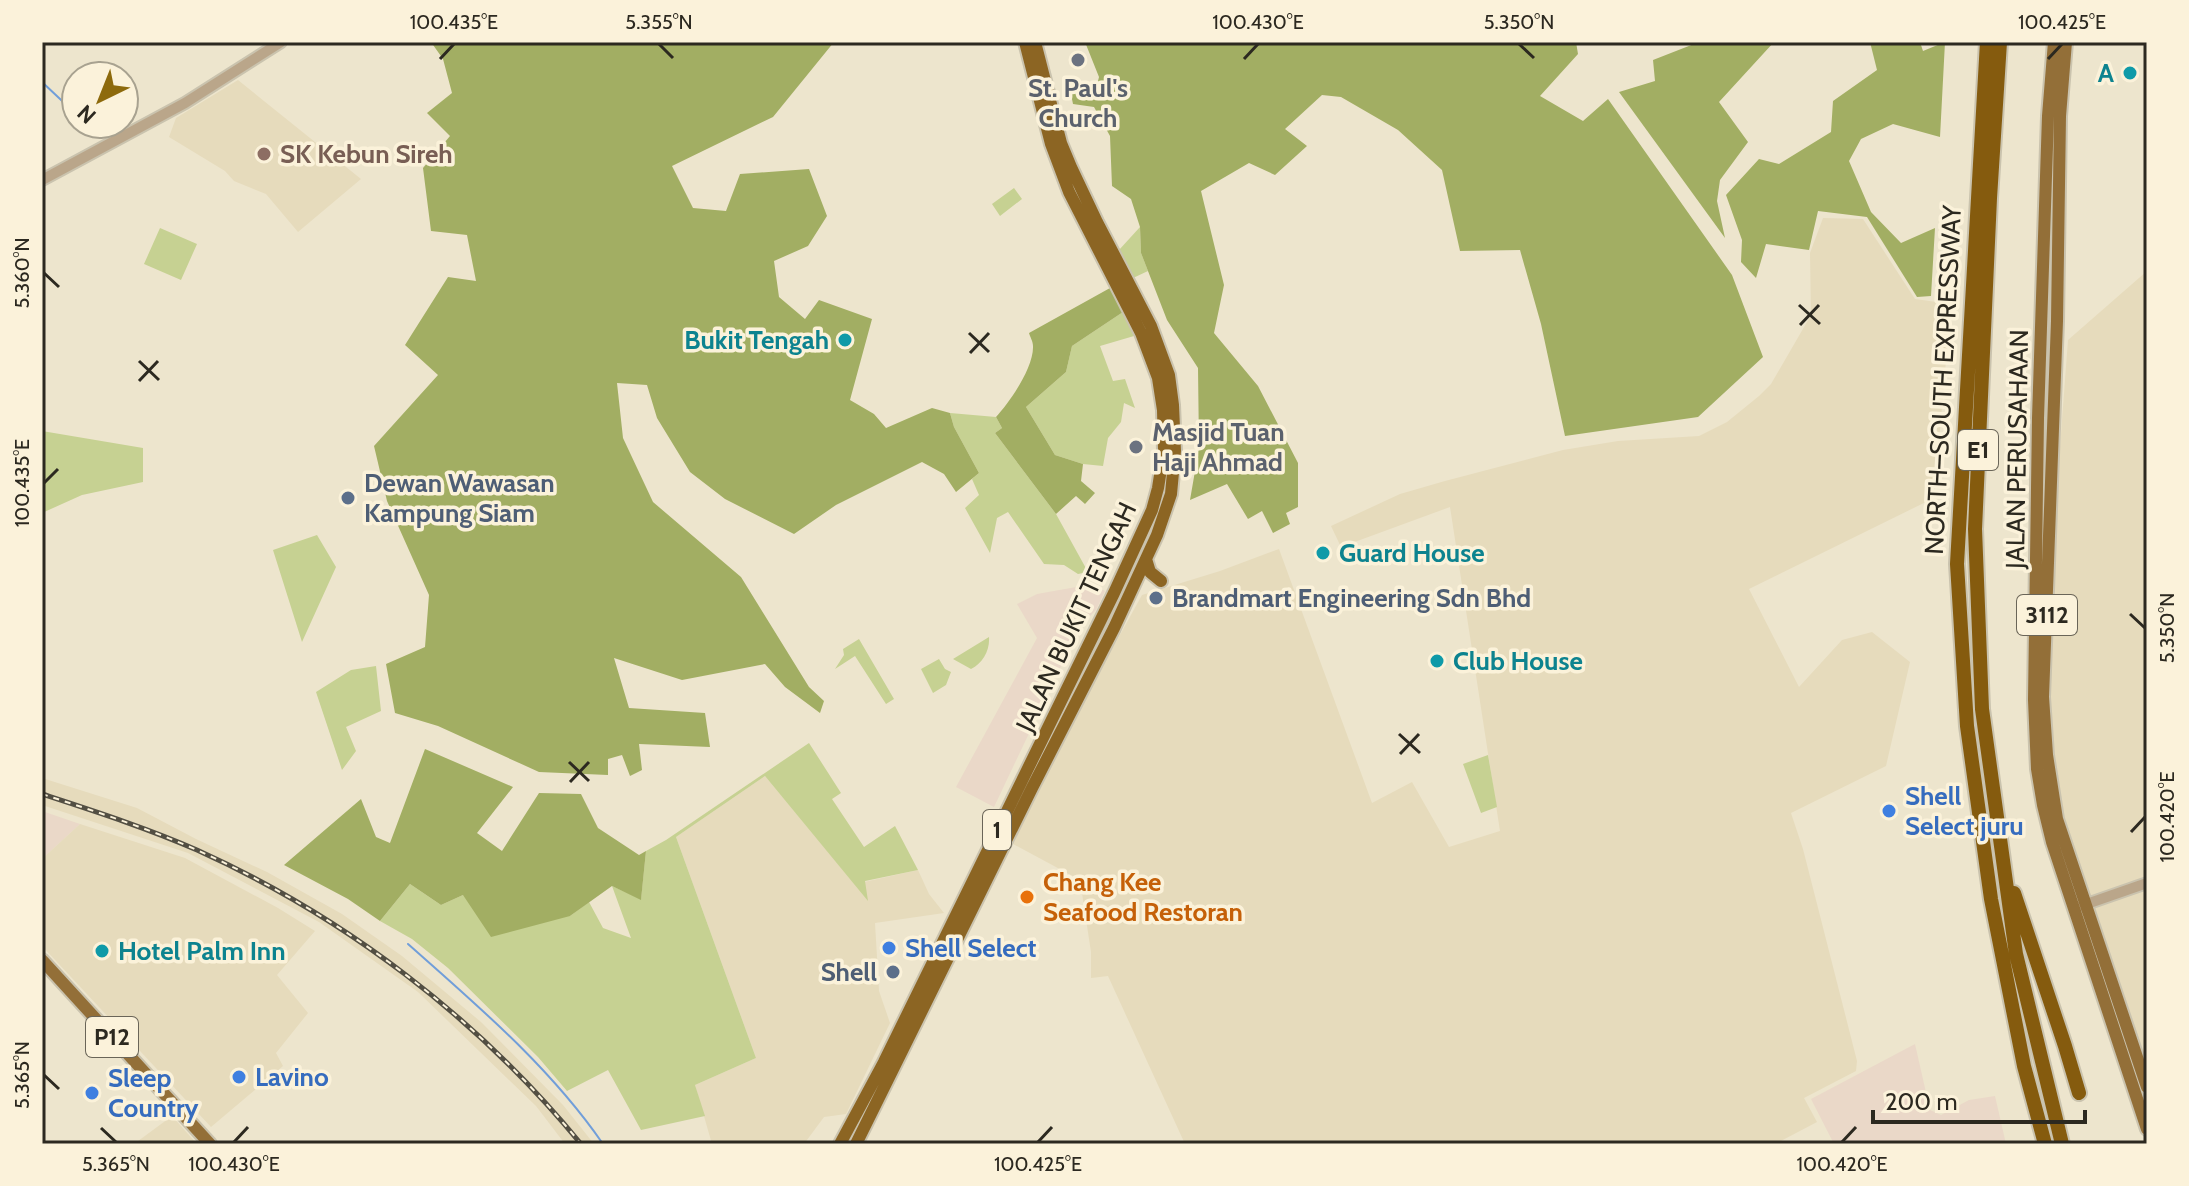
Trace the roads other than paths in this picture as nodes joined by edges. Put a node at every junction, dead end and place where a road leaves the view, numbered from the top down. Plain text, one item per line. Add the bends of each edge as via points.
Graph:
1 (281, 42) edge
2 (1025, 42) edge
3 (1035, 42) edge
4 (1987, 42) edge
5 (2000, 42) edge
6 (2054, 42) edge
7 (2066, 42) edge
8 (42, 180) edge
9 (1146, 559) junction
10 (1161, 581) dead end
11 (2003, 858) junction
12 (2147, 883) edge
13 (2080, 906) junction
14 (42, 960) edge
15 (2147, 1087) edge
16 (2079, 1093) dead end
17 (2147, 1129) edge
18 (210, 1144) edge
19 (840, 1144) edge
20 (856, 1144) edge
21 (2045, 1144) edge
22 (2062, 1144) edge

1 - 8 street via 185,103
2 - 19 highway, JALAN BUKIT TENGAH / 1 via 1069,192 1141,333 1158,378 1164,450 1158,488 1114,593
3 - 9 highway, JALAN BUKIT TENGAH / 1 via 1061,143 1151,326 1169,375 1175,451 1171,494
4 - 21 highway, NORTH–SOUTH EXPRESSWAY / E1 via 1957,564 1967,726 1989,885 2024,1066
5 - 11 highway, NORTH–SOUTH EXPRESSWAY / E1 via 1975,529 1982,709
6 - 13 main road, JALAN PERUSAHAAN / 3112 via 2038,418 2034,700 2043,805 2052,842
7 - 13 main road, JALAN PERUSAHAAN / 3112 via 2043,697 2057,819
9 - 10 highway via 1150,572
9 - 20 highway, JALAN BUKIT TENGAH / 1
11 - 16 highway
11 - 22 highway, NORTH–SOUTH EXPRESSWAY / E1 via 2016,954
12 - 13 street
13 - 15 main road, JALAN PERUSAHAAN / 3112
13 - 17 main road, JALAN PERUSAHAAN / 3112
14 - 18 main road, P12

